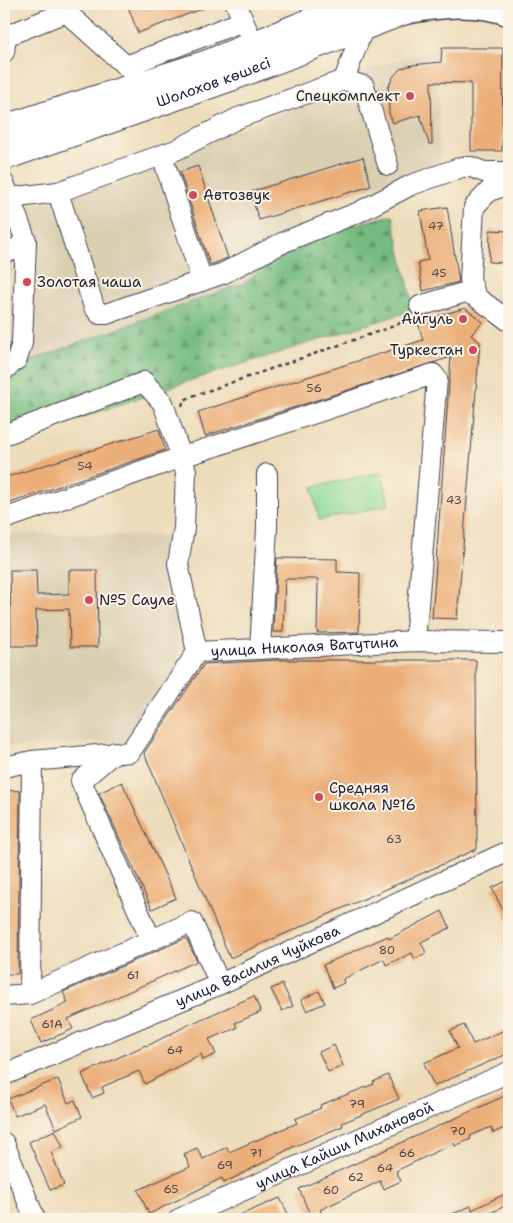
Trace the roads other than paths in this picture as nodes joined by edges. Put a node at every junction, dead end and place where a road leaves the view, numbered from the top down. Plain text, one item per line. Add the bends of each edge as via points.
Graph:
1 (421, 4) edge
2 (240, 12) edge
3 (509, 13) edge
4 (395, 14) junction
5 (360, 15) edge
6 (253, 46) junction
7 (4, 52) edge
8 (126, 66) junction
9 (344, 80) junction
10 (146, 84) junction
11 (4, 129) edge
12 (162, 155) junction
13 (4, 156) edge
14 (388, 165) dead end
15 (509, 172) edge
16 (509, 184) edge
17 (7, 191) edge
18 (58, 192) junction
19 (26, 241) junction
20 (4, 251) edge
21 (202, 281) junction
22 (476, 297) junction
23 (420, 306) road end
24 (509, 321) edge
25 (4, 370) edge
26 (4, 435) edge
27 (182, 457) junction
28 (267, 474) dead end
29 (4, 519) edge
30 (415, 640) junction
31 (509, 642) edge
32 (260, 649) junction
33 (197, 652) junction
34 (115, 752) junction
35 (32, 761) junction
36 (4, 767) edge
37 (509, 851) edge
38 (151, 940) junction
39 (220, 984) junction
40 (30, 994) junction
41 (4, 996) edge
42 (509, 1072) edge
43 (4, 1076) edge
44 (4, 1143) edge
45 (12, 1185) edge
46 (35, 1219) edge
47 (179, 1219) edge

1 - 4 highway, Шолохов көшесі
2 - 6 street
2 - 8 street
3 - 4 main road via 496,7 451,4
4 - 5 highway, Шолохов көшесі
5 - 6 highway, Шолохов көшесі
5 - 9 street
5 - 13 highway, Шолохов көшесі via 233,76
6 - 10 highway, Шолохов көшесі
7 - 8 street via 6,36 66,12
8 - 10 street
9 - 12 street via 238,118
9 - 14 street via 364,86
10 - 11 highway, Шолохов көшесі
12 - 18 street
12 - 21 street
15 - 21 street via 484,172 462,167 411,185 359,212 284,242 224,274
16 - 22 street via 489,191 474,207 470,279
17 - 18 street
17 - 19 street
18 - 21 street via 94,307 100,314 112,313
19 - 20 street via 14,250
19 - 25 street via 22,343 17,358
22 - 23 street via 466,292
22 - 24 street
26 - 27 street via 144,382 163,403
27 - 29 street
27 - 30 street via 433,374 437,379
27 - 33 street via 186,490 178,564
28 - 32 street
30 - 31 street, улица Николая Ватутина
30 - 32 street, улица Николая Ватутина
32 - 33 street, улица Николая Ватутина
33 - 34 street, улица Николая Ватутина via 130,752
34 - 35 street, улица Николая Ватутина
34 - 38 street via 81,781
35 - 36 street, улица Николая Ватутина
35 - 40 street
37 - 39 street, улица Василия Чуйкова
38 - 39 street via 192,922
38 - 40 street
39 - 43 street, улица Василия Чуйкова
40 - 41 street
42 - 47 street, улица Кайши Михановой
44 - 45 street
45 - 46 street

